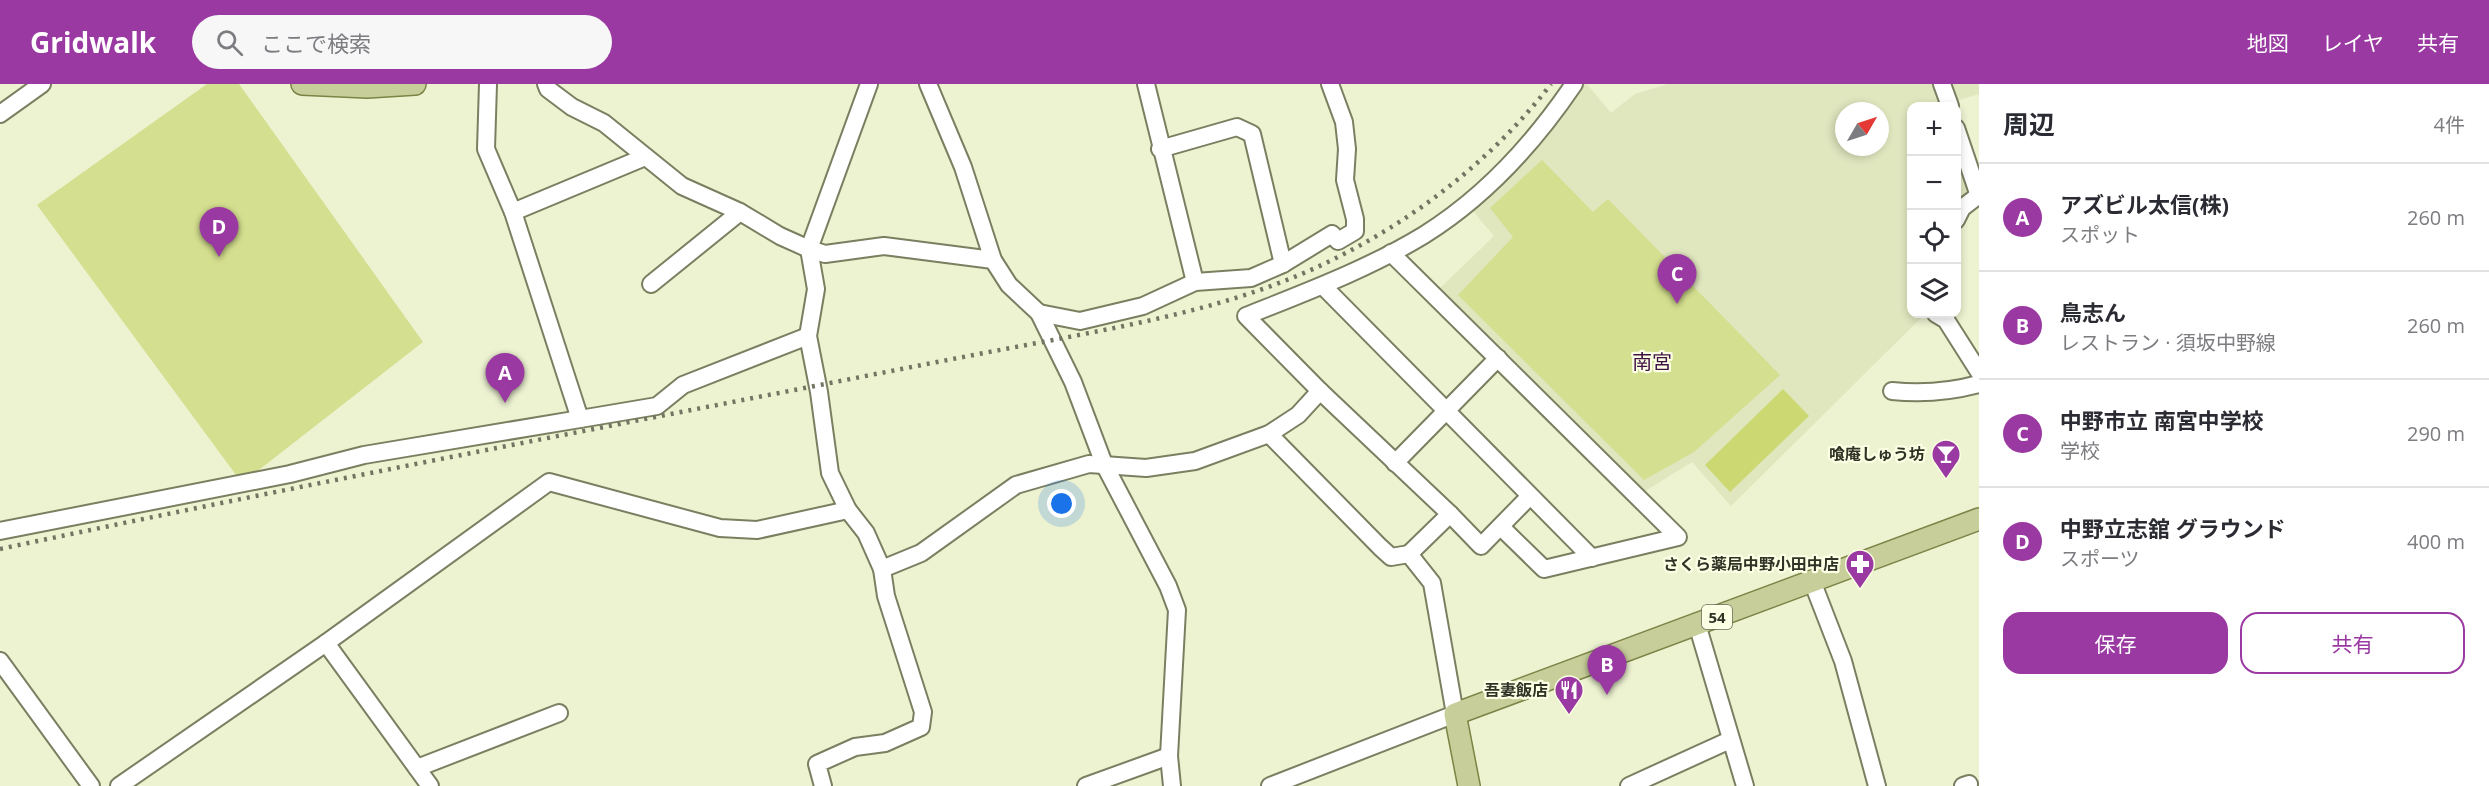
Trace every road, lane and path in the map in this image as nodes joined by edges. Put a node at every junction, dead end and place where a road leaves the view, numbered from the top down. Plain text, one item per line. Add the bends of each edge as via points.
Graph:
1 (42, 84) edge
2 (302, 84) edge
3 (415, 84) edge
4 (488, 84) edge
5 (546, 84) edge
6 (869, 84) edge
7 (928, 84) edge
8 (1146, 84) edge
9 (1330, 84) edge
10 (1574, 84) edge
11 (1942, 84) edge
12 (1949, 102) edge
13 (0, 114) edge
14 (1961, 143) edge
15 (1160, 149) junction
16 (645, 157) junction
17 (1979, 195) edge
18 (1961, 210) edge
19 (513, 212) junction
20 (740, 212) junction
21 (809, 249) junction
22 (1391, 253) junction
23 (993, 260) junction
24 (1283, 264) junction
25 (1195, 282) junction
26 (651, 284) dead end
27 (1323, 286) junction
28 (1039, 314) junction
29 (1943, 318) edge
30 (808, 336) junction
31 (1498, 358) junction
32 (1979, 372) edge
33 (1979, 384) edge
34 (1320, 391) junction
35 (1892, 392) dead end
36 (1447, 410) junction
37 (579, 419) junction
38 (1269, 434) junction
39 (1395, 463) junction
40 (1104, 464) junction
41 (1530, 496) junction
42 (848, 510) junction
43 (1449, 514) junction
44 (1979, 519) edge
45 (1501, 527) junction
46 (0, 531) edge
47 (1409, 554) junction
48 (1592, 558) junction
49 (882, 569) junction
50 (1812, 581) junction
51 (1697, 624) junction
52 (326, 643) junction
53 (0, 660) edge
54 (559, 712) dead end
55 (1455, 714) junction
56 (1730, 740) junction
57 (1168, 756) junction
58 (417, 768) junction
59 (91, 786) edge
60 (119, 786) edge
61 (430, 786) edge
62 (823, 786) edge
63 (1086, 786) edge
64 (1173, 786) edge
65 (1270, 786) edge
66 (1469, 786) edge
67 (1629, 786) edge
68 (1746, 786) edge
69 (1877, 786) edge

1 - 13 street
2 - 3 main road
4 - 19 street via 486,148
5 - 16 street via 572,107 604,123
6 - 21 street
7 - 23 street via 963,167
8 - 15 street
9 - 24 street via 1344,122 1345,180 1355,231 1338,241 1332,234
10 - 22 street via 1512,162 1425,235
11 - 12 street
14 - 17 street
15 - 24 street via 1237,127 1252,135
15 - 25 street
16 - 19 street
16 - 20 street via 682,186
17 - 18 street
19 - 37 street
20 - 21 street
20 - 26 street
21 - 23 street via 825,254 884,246
21 - 30 street via 816,289
22 - 27 street
22 - 31 street
23 - 28 street via 1009,285
24 - 25 street via 1251,278
25 - 28 street via 1143,306 1080,321
27 - 34 street via 1245,316
27 - 36 street
28 - 40 street via 1073,382
29 - 32 street
30 - 37 street via 683,385 657,405
30 - 42 street via 830,473
31 - 36 street
31 - 48 street via 1678,537
33 - 35 street via 1958,390
34 - 38 street via 1298,415
34 - 39 street
36 - 39 street
36 - 41 street
37 - 46 street via 364,455 290,474
38 - 40 street via 1195,461 1146,468
38 - 47 street via 1391,557
39 - 43 street
40 - 49 street via 1089,464 1016,485 921,553
40 - 57 street via 1177,610
41 - 45 street
41 - 48 street
42 - 49 street via 866,533
42 - 52 street via 757,530 720,528 549,482
43 - 45 street via 1481,546
43 - 47 street
44 - 50 main road, 54
45 - 48 street via 1544,569
47 - 55 street via 1432,583
49 - 62 street via 886,597 922,712 921,727 885,743 855,747 817,764
50 - 51 main road, 54
50 - 69 street via 1843,661
51 - 55 main road, 54
51 - 56 street
52 - 58 street
52 - 60 street
53 - 59 street
54 - 58 street
55 - 65 street
55 - 66 main road
56 - 67 street
56 - 68 street
57 - 63 street
57 - 64 street
58 - 61 street

